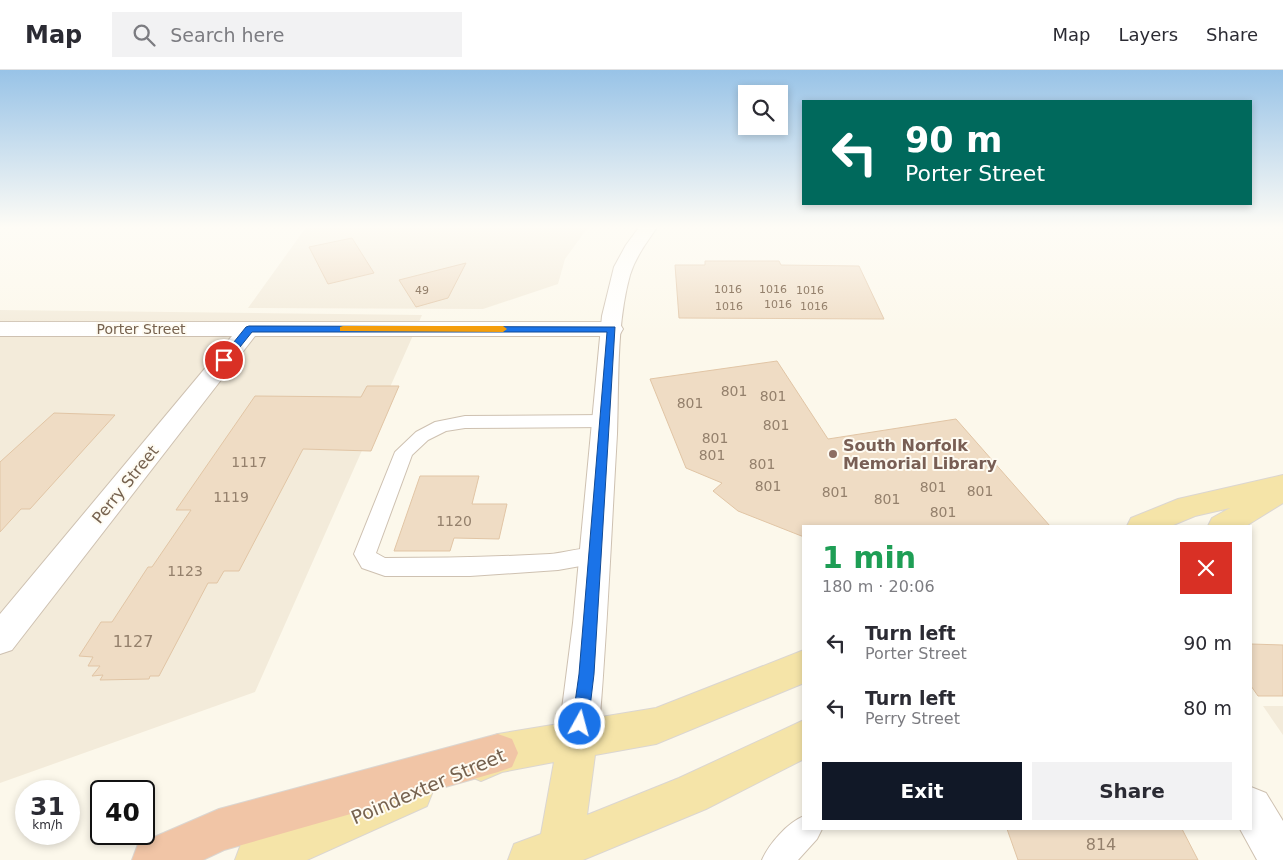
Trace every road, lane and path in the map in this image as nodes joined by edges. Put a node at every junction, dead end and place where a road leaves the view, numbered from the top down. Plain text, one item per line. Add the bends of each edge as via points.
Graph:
1 (625, 263) edge
2 (0, 329) edge
3 (249, 329) junction
4 (612, 329) junction
5 (605, 421) junction
6 (1283, 485) edge
7 (1283, 490) edge
8 (1144, 525) edge
9 (1225, 525) edge
10 (594, 556) junction
11 (0, 639) edge
12 (802, 667) edge
13 (578, 740) junction
14 (802, 741) edge
15 (498, 753) junction
16 (1252, 810) edge
17 (806, 830) edge
18 (550, 856) edge
19 (154, 860) edge
20 (257, 860) edge
21 (777, 860) edge
22 (1282, 860) edge

1 - 4 street
2 - 3 street, Porter Street
3 - 4 street, Porter Street
3 - 11 street, Perry Street
4 - 5 street
5 - 10 street
5 - 10 lane via 466,422 441,426 422,436 404,452 365,554 370,562 385,567 470,567 558,562
6 - 8 main road via 1188,507
7 - 9 main road
10 - 13 street
12 - 13 main road, Poindexter Street via 656,726
13 - 15 main road, Poindexter Street
13 - 18 main road
14 - 18 main road via 692,794
15 - 19 highway via 219,830
15 - 20 main road, Poindexter Street
16 - 22 street
17 - 21 lane

